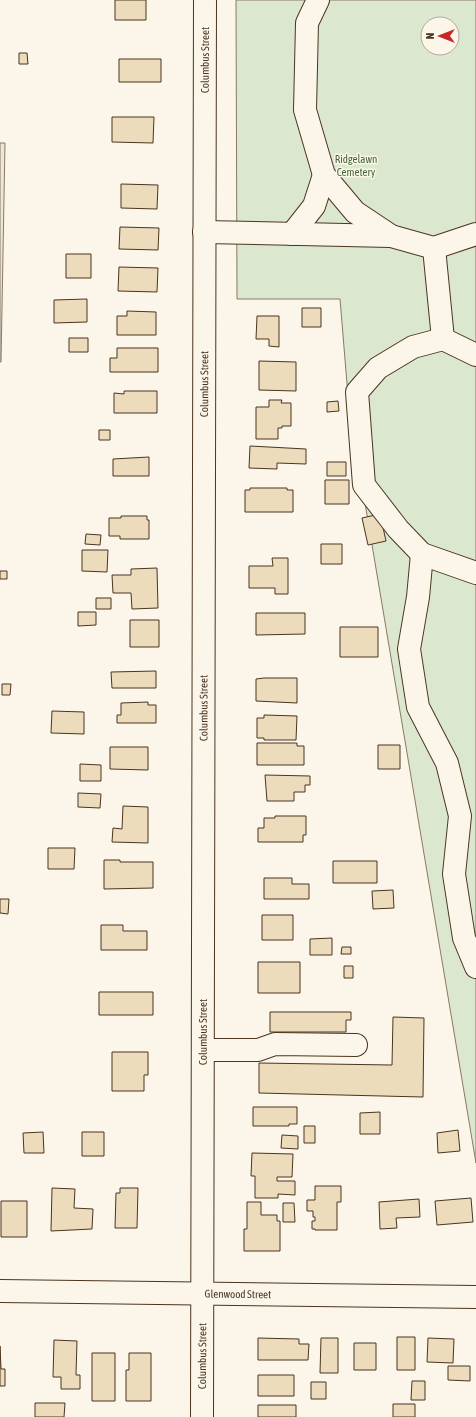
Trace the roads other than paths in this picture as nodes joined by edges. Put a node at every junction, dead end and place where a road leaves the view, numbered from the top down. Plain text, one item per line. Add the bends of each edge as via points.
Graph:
1 (205, 0) edge
2 (318, 0) edge
3 (324, 175) junction
4 (204, 232) junction
5 (292, 234) junction
6 (476, 234) edge
7 (391, 236) junction
8 (434, 248) junction
9 (443, 339) junction
10 (476, 355) edge
11 (422, 554) junction
12 (476, 574) edge
13 (476, 967) edge
14 (356, 1045) dead end
15 (203, 1050) junction
16 (0, 1291) edge
17 (202, 1293) junction
18 (476, 1297) edge
19 (202, 1417) edge

1 - 4 street, Columbus Street
2 - 3 street via 307,23 305,110
3 - 5 street via 314,206
3 - 7 street via 355,212
4 - 5 street
4 - 15 street, Columbus Street
5 - 7 street
6 - 8 street
7 - 8 street
8 - 9 street
9 - 10 street
9 - 11 street via 413,347 378,368 357,392 364,485 398,529
11 - 12 street
11 - 13 street via 409,649 418,707 447,763 460,816 454,874 464,938
14 - 15 street via 275,1044 258,1050
15 - 17 street, Columbus Street
16 - 17 street, Glenwood Street
17 - 18 street, Glenwood Street
17 - 19 street, Columbus Street

